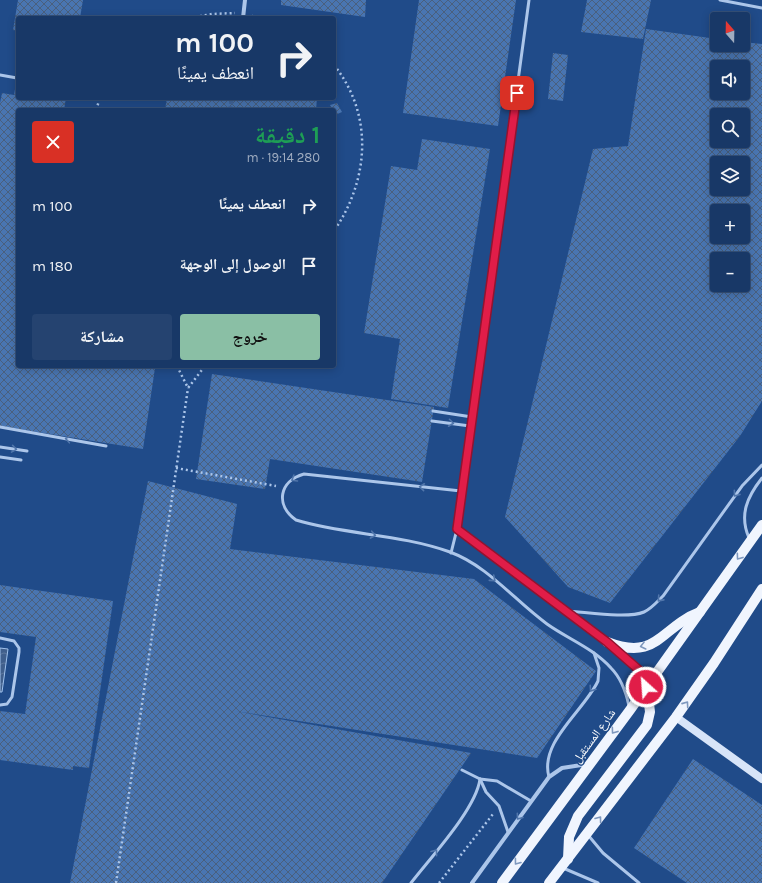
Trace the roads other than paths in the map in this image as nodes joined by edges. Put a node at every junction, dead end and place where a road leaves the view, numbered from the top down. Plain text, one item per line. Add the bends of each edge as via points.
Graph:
1 (246, 0) edge
2 (529, 0) edge
3 (720, 0) edge
4 (762, 8) edge
5 (243, 16) edge
6 (0, 75) edge
7 (16, 78) edge
8 (433, 411) dead end
9 (472, 417) junction
10 (432, 421) dead end
11 (470, 426) junction
12 (0, 427) edge
13 (106, 446) dead end
14 (0, 447) edge
15 (27, 451) dead end
16 (0, 457) edge
17 (20, 460) dead end
18 (762, 465) edge
19 (762, 478) edge
20 (461, 491) junction
21 (762, 525) edge
22 (457, 529) junction
23 (750, 542) junction
24 (451, 552) junction
25 (762, 589) edge
26 (566, 611) junction
27 (700, 612) junction
28 (0, 638) edge
29 (607, 642) junction
30 (594, 653) junction
31 (646, 687) junction
32 (0, 705) edge
33 (630, 710) junction
34 (676, 718) junction
35 (591, 763) junction
36 (462, 770) dead end
37 (549, 777) junction
38 (480, 779) junction
39 (762, 779) edge
40 (531, 801) junction
41 (508, 832) junction
42 (587, 834) junction
43 (565, 863) junction
44 (411, 883) edge
45 (472, 883) edge
46 (502, 883) edge
47 (550, 883) edge
48 (598, 883) edge
49 (639, 883) edge

1 - 5 street
2 - 9 lane
3 - 4 lane
6 - 7 lane
8 - 9 lane
9 - 11 lane
10 -> 11 lane
11 - 20 lane
13 -> 12 lane
14 -> 15 lane
16 - 17 lane
18 -> 26 lane via 742,486 663,596 649,610 636,614
19 - 23 lane via 751,491 744,511 746,532
20 - 22 lane
20 -> 24 lane via 304,474 289,481 282,496 285,510 296,520
21 - 23 main road, شارع المستقبل
22 - 24 lane
22 - 26 lane
23 -> 27 main road, شارع المستقبل
24 -> 30 lane via 480,568 547,624
34 -> 25 main road
26 - 29 lane
27 -> 29 main road via 688,617 656,642 644,647 632,648
27 - 31 main road, شارع المستقبل
28 - 32 lane via 14,641 19,652 12,697 7,704
29 - 31 lane via 639,670
30 - 33 lane via 617,675
30 -> 37 lane via 599,672 598,681 550,749 546,762
31 - 33 main road, شارع المستقبل
31 - 43 main road via 650,712 647,725 578,816 569,837
33 -> 35 main road, شارع المستقبل
34 - 39 street
42 -> 34 main road
35 - 37 street via 562,768
35 -> 46 main road, شارع المستقبل
36 - 38 lane
37 - 40 street
38 - 40 lane via 497,781
38 - 41 lane via 486,792 499,806
44 -> 38 lane via 472,803
40 -> 41 street
41 - 45 street
42 - 43 main road
42 - 49 lane via 603,853
43 - 47 main road
43 - 48 lane

